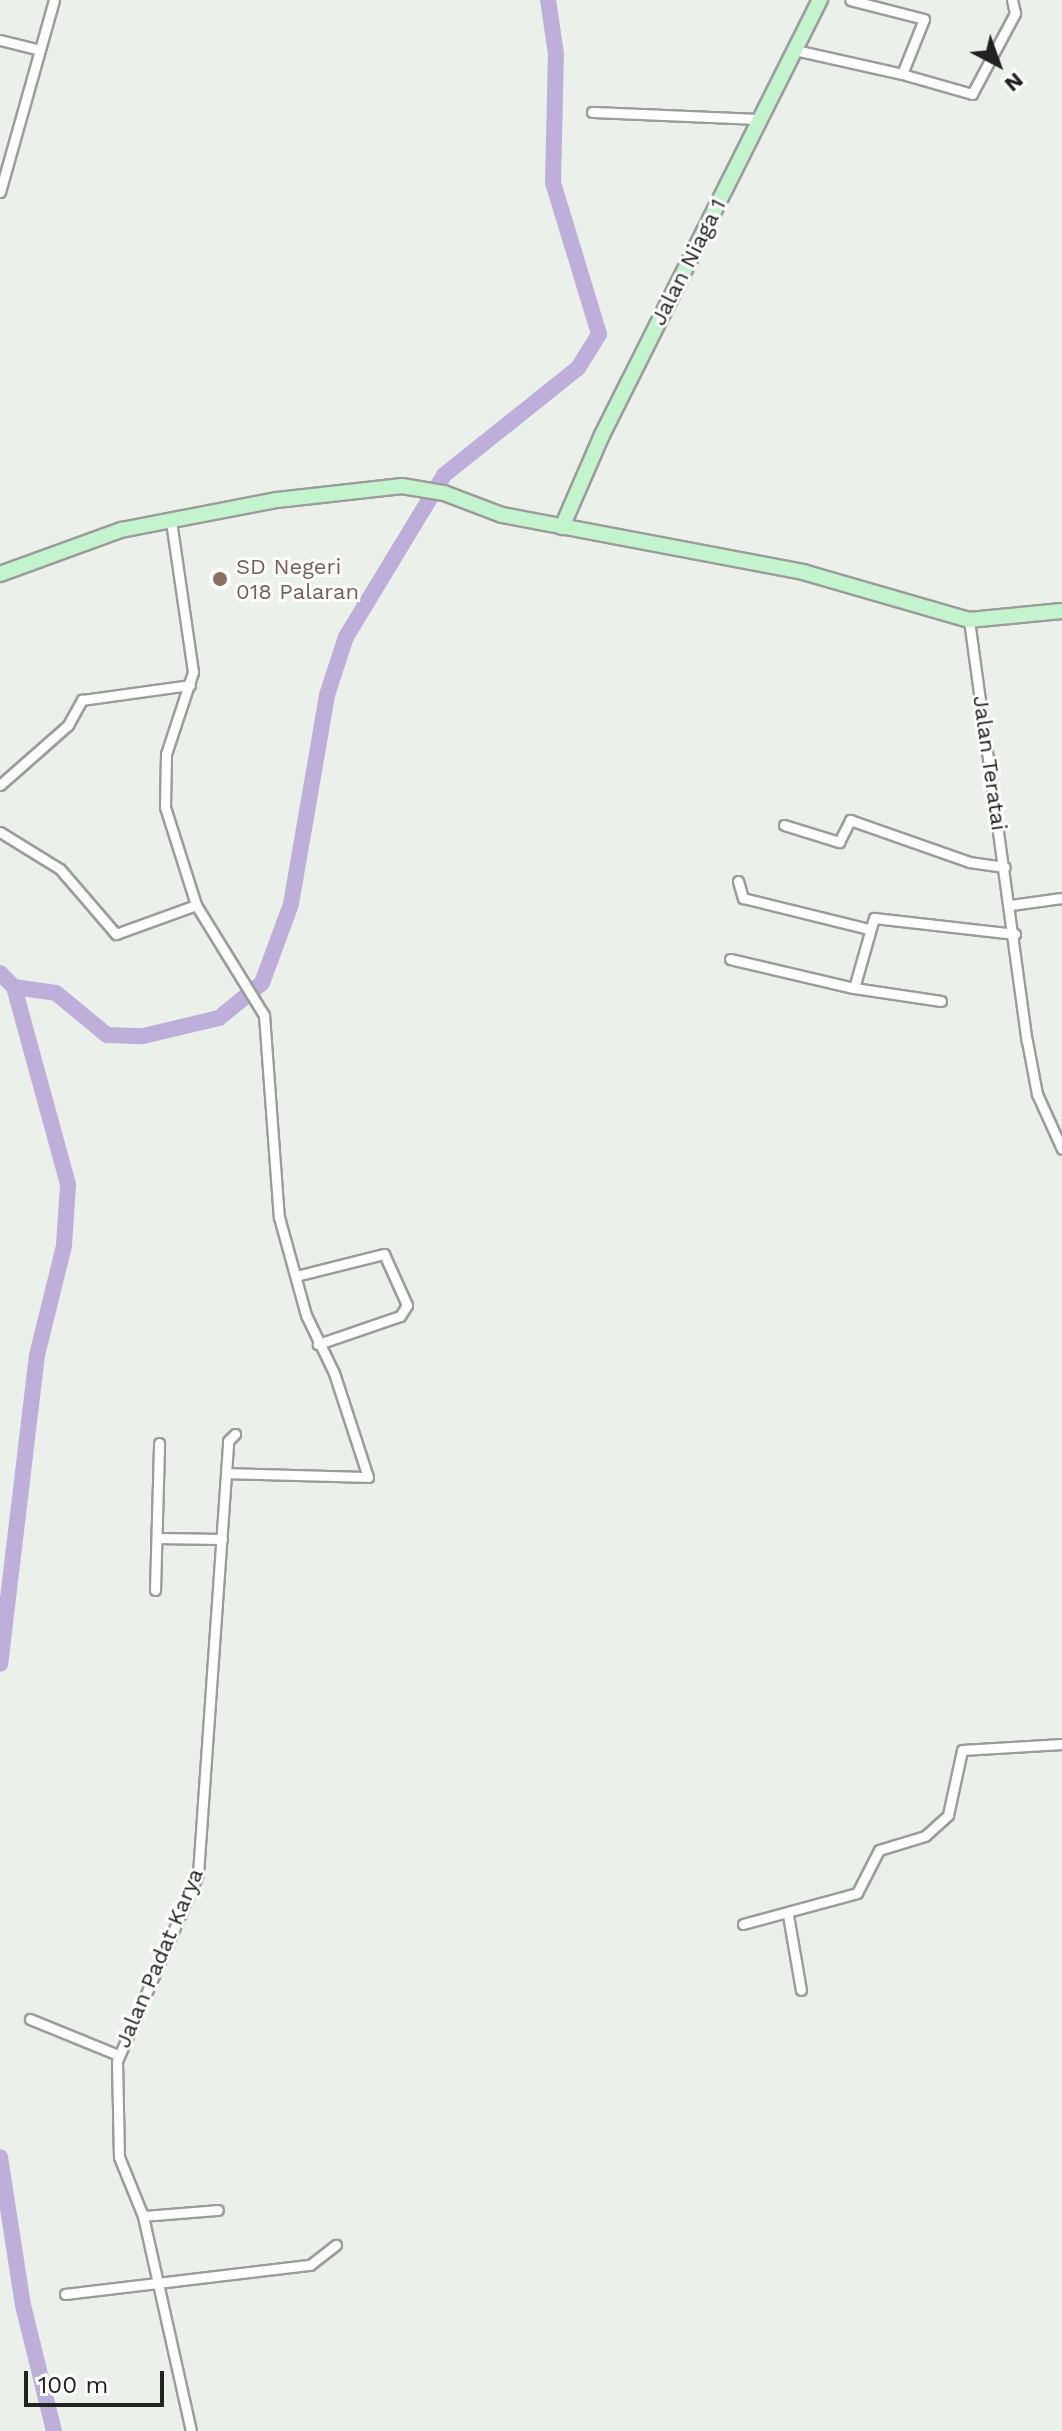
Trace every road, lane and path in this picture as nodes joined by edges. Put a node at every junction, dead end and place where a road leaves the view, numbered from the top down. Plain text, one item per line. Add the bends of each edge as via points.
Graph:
1 (54, 0) edge
2 (820, 0) edge
3 (850, 0) edge
4 (1012, 0) edge
5 (0, 40) edge
6 (40, 50) junction
7 (795, 50) junction
8 (902, 74) junction
9 (592, 112) dead end
10 (760, 119) junction
11 (0, 192) edge
12 (171, 521) junction
13 (562, 527) junction
14 (0, 574) edge
15 (1062, 611) edge
16 (969, 620) junction
17 (190, 685) junction
18 (0, 785) edge
19 (784, 825) dead end
20 (0, 832) edge
21 (1005, 867) junction
22 (738, 881) dead end
23 (1062, 898) edge
24 (196, 905) junction
25 (1011, 905) junction
26 (868, 929) junction
27 (1015, 934) junction
28 (730, 959) dead end
29 (854, 988) junction
30 (941, 1001) dead end
31 (1062, 1149) edge
32 (296, 1276) junction
33 (318, 1344) junction
34 (235, 1434) dead end
35 (159, 1443) dead end
36 (227, 1473) junction
37 (157, 1538) junction
38 (222, 1539) junction
39 (155, 1590) dead end
40 (1062, 1744) edge
41 (788, 1915) junction
42 (743, 1924) dead end
43 (801, 1990) dead end
44 (30, 2019) dead end
45 (118, 2055) junction
46 (218, 2210) dead end
47 (143, 2216) junction
48 (336, 2245) dead end
49 (155, 2282) junction
50 (65, 2294) dead end
51 (191, 2431) edge

1 - 6 street
2 - 7 street, Jalan Niaga 1
3 - 8 street via 924,19
4 - 8 street via 1015,13 972,94
5 - 6 street
6 - 11 street
7 - 8 street
7 - 10 street, Jalan Niaga 1
9 - 10 street
10 - 13 street, Jalan Niaga 1
12 - 13 street via 277,500 414,488 444,493 485,511
12 - 14 street via 102,535
12 - 17 street via 192,656
13 - 16 street via 787,568
15 - 16 street
16 - 21 street, Jalan Teratai
17 - 18 street via 82,700 68,725
17 - 24 street via 163,783
19 - 21 street via 839,842 850,820 969,862
20 - 24 street via 60,869 116,934
21 - 25 street, Jalan Teratai
22 - 26 street via 741,898
23 - 25 street
24 - 32 street via 259,1004 279,1217
25 - 27 street, Jalan Teratai
26 - 27 street via 877,917
26 - 29 street
27 - 31 street, Jalan Teratai via 1037,1094
28 - 29 street
29 - 30 street
32 - 33 street
32 - 33 street via 384,1254 407,1305 400,1316
33 - 36 street via 368,1477
34 - 36 street, Jalan Padat Karya via 228,1441
35 - 37 street
36 - 38 street, Jalan Padat Karya
37 - 38 street
37 - 39 street
38 - 45 street, Jalan Padat Karya via 198,1874
40 - 41 street via 962,1750 952,1807 942,1823 925,1836 879,1850 857,1893
41 - 42 street
41 - 43 street
44 - 45 street
45 - 47 street, Jalan Padat Karya via 119,2157
46 - 47 street
47 - 49 street, Jalan Padat Karya
48 - 49 street via 310,2265
49 - 50 street
49 - 51 street, Jalan Padat Karya

